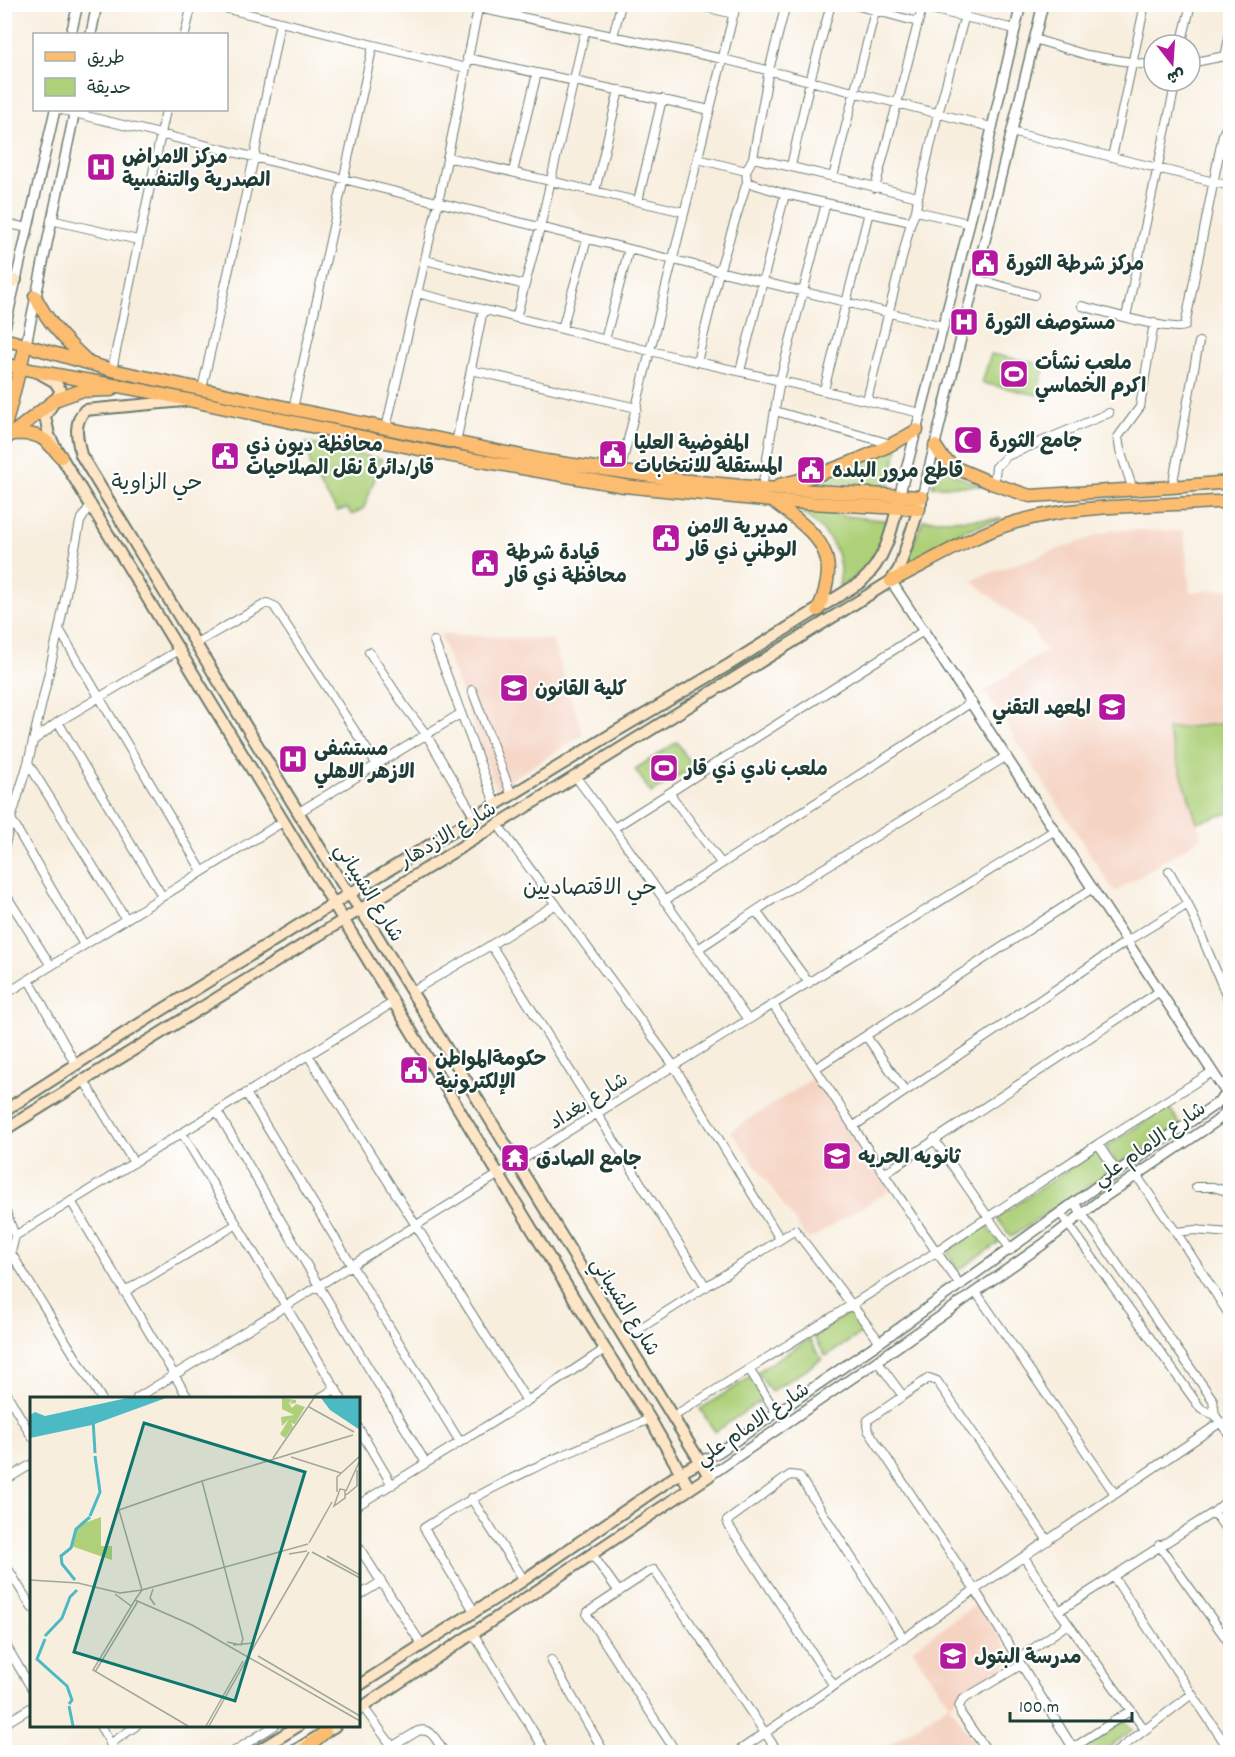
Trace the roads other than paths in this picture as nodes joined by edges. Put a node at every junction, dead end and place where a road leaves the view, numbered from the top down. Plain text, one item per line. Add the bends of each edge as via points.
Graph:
1 (78, 4) edge
2 (97, 4) edge
3 (192, 4) edge
4 (208, 4) edge
5 (621, 4) edge
6 (692, 4) edge
7 (736, 4) edge
8 (786, 4) edge
9 (831, 4) edge
10 (851, 4) edge
11 (968, 4) edge
12 (1021, 4) edge
13 (1043, 4) edge
14 (1144, 4) edge
15 (1191, 4) edge
16 (478, 6) edge
17 (923, 6) edge
18 (875, 11) junction
19 (734, 14) junction
20 (964, 17) junction
21 (280, 22) junction
22 (918, 22) junction
23 (1015, 29) junction
24 (585, 31) junction
25 (71, 33) edge
26 (91, 33) edge
27 (185, 33) edge
28 (1184, 33) edge
29 (1230, 33) edge
30 (613, 37) junction
31 (1034, 39) junction
32 (373, 45) junction
33 (1228, 56) edge
34 (468, 58) junction
35 (723, 59) junction
36 (1202, 61) edge
37 (1133, 63) junction
38 (1142, 64) edge
39 (465, 68) junction
40 (769, 70) junction
41 (537, 73) junction
42 (574, 81) junction
43 (810, 81) junction
44 (619, 90) junction
45 (855, 93) junction
46 (1173, 93) edge
47 (662, 99) junction
48 (897, 103) junction
49 (710, 110) junction
50 (55, 111) edge
51 (75, 111) edge
52 (166, 111) edge
53 (938, 114) junction
54 (1230, 120) edge
55 (991, 127) junction
56 (1011, 132) junction
57 (160, 135) junction
58 (447, 157) junction
59 (1112, 157) junction
60 (254, 158) junction
61 (753, 158) junction
62 (698, 159) junction
63 (791, 166) junction
64 (1157, 168) junction
65 (746, 171) junction
66 (513, 172) junction
67 (833, 177) junction
68 (344, 180) junction
69 (549, 181) junction
70 (747, 182) junction
71 (1213, 183) junction
72 (1230, 186) edge
73 (875, 188) junction
74 (595, 191) junction
75 (784, 194) junction
76 (918, 197) junction
77 (638, 201) junction
78 (438, 203) junction
79 (826, 203) junction
80 (916, 211) junction
81 (684, 212) junction
82 (869, 212) junction
83 (51, 220) junction
84 (911, 222) junction
85 (4, 223) edge
86 (968, 226) junction
87 (28, 228) junction
88 (540, 228) junction
89 (987, 235) junction
90 (587, 239) junction
91 (138, 240) junction
92 (629, 249) junction
93 (424, 260) junction
94 (672, 260) junction
95 (719, 272) junction
96 (976, 279) junction
97 (16, 280) junction
98 (762, 282) junction
99 (525, 285) junction
100 (4, 288) edge
101 (804, 292) junction
102 (417, 293) junction
103 (1034, 295) dead end
104 (35, 296) junction
105 (845, 302) junction
106 (1082, 306) dead end
107 (483, 310) junction
108 (889, 313) junction
109 (1126, 317) junction
110 (516, 318) junction
111 (1154, 323) junction
112 (943, 326) junction
113 (562, 329) junction
114 (4, 332) edge
115 (4, 339) edge
116 (605, 340) junction
117 (1200, 342) dead end
118 (26, 344) junction
119 (650, 351) junction
120 (696, 362) junction
121 (90, 363) junction
122 (4, 364) edge
123 (21, 368) junction
124 (112, 370) junction
125 (471, 370) junction
126 (35, 371) junction
127 (740, 371) junction
128 (780, 381) junction
129 (202, 389) junction
130 (824, 390) junction
131 (146, 391) junction
132 (55, 400) junction
133 (867, 400) junction
134 (187, 401) junction
135 (637, 408) junction
136 (293, 410) junction
137 (775, 411) junction
138 (921, 412) junction
139 (1109, 414) dead end
140 (386, 428) junction
141 (917, 430) junction
142 (7, 435) edge
143 (453, 442) junction
144 (891, 444) junction
145 (469, 446) junction
146 (935, 446) junction
147 (447, 455) junction
148 (62, 457) junction
149 (467, 459) junction
150 (620, 472) junction
151 (1230, 475) edge
152 (1230, 482) edge
153 (1217, 483) junction
154 (994, 484) junction
155 (1172, 487) junction
156 (762, 488) junction
157 (1133, 490) junction
158 (773, 501) junction
159 (1224, 502) edge
160 (898, 503) junction
161 (921, 503) junction
162 (91, 504) junction
163 (155, 577) junction
164 (891, 581) junction
165 (140, 586) junction
166 (818, 610) junction
167 (59, 629) junction
168 (925, 630) junction
169 (434, 641) dead end
170 (196, 643) junction
171 (179, 650) junction
172 (369, 652) dead end
173 (472, 690) dead end
174 (100, 698) junction
175 (972, 702) junction
176 (460, 714) junction
177 (647, 714) junction
178 (58, 722) junction
179 (655, 728) junction
180 (426, 734) junction
181 (33, 741) junction
182 (1007, 756) junction
183 (28, 762) junction
184 (378, 765) junction
185 (575, 776) junction
186 (670, 794) junction
187 (512, 796) junction
188 (496, 806) junction
189 (299, 812) junction
190 (475, 818) junction
191 (8, 819) edge
192 (284, 821) junction
193 (498, 825) junction
194 (614, 828) junction
195 (1055, 830) junction
196 (4, 849) edge
197 (721, 863) junction
198 (202, 871) junction
199 (1169, 871) dead end
200 (1093, 888) junction
201 (4, 892) edge
202 (350, 894) junction
203 (162, 896) junction
204 (664, 901) junction
205 (334, 903) junction
206 (556, 904) junction
207 (1188, 904) junction
208 (360, 909) junction
209 (756, 911) junction
210 (126, 919) junction
211 (344, 919) junction
212 (1127, 940) junction
213 (84, 945) junction
214 (491, 945) junction
215 (698, 949) junction
216 (51, 966) junction
217 (29, 980) junction
218 (808, 983) junction
219 (1160, 991) junction
220 (411, 992) junction
221 (4, 995) edge
222 (393, 1002) junction
223 (1230, 1004) edge
224 (773, 1005) junction
225 (748, 1020) junction
226 (125, 1033) junction
227 (866, 1036) junction
228 (134, 1048) junction
229 (308, 1055) junction
230 (76, 1065) junction
231 (674, 1066) junction
232 (816, 1068) junction
233 (1212, 1072) junction
234 (83, 1079) junction
235 (905, 1091) junction
236 (246, 1093) junction
237 (1229, 1093) edge
238 (4, 1111) edge
239 (217, 1111) junction
240 (1228, 1111) edge
241 (597, 1114) junction
242 (854, 1126) junction
243 (4, 1130) edge
244 (182, 1133) junction
245 (934, 1139) junction
246 (1098, 1144) junction
247 (134, 1163) junction
248 (517, 1165) junction
249 (1117, 1172) junction
250 (885, 1173) junction
251 (499, 1175) junction
252 (1136, 1175) junction
253 (1196, 1187) dead end
254 (1230, 1192) edge
255 (71, 1201) junction
256 (1075, 1204) junction
257 (4, 1207) edge
258 (1061, 1214) junction
259 (1082, 1215) junction
260 (987, 1218) junction
261 (237, 1224) junction
262 (416, 1226) junction
263 (1068, 1226) junction
264 (1176, 1232) junction
265 (1230, 1233) edge
266 (15, 1236) junction
267 (780, 1239) junction
268 (1011, 1250) junction
269 (936, 1252) junction
270 (11, 1253) junction
271 (352, 1266) junction
272 (4, 1281) edge
273 (319, 1286) junction
274 (961, 1286) junction
275 (706, 1287) junction
276 (124, 1292) junction
277 (976, 1292) junction
278 (851, 1304) junction
279 (287, 1306) junction
280 (1230, 1316) edge
281 (625, 1338) junction
282 (880, 1342) junction
283 (605, 1349) junction
284 (877, 1361) junction
285 (748, 1369) junction
286 (174, 1376) junction
287 (336, 1388) junction
288 (4, 1389) edge
289 (903, 1396) junction
290 (100, 1397) edge
291 (140, 1397) edge
292 (187, 1397) edge
293 (322, 1397) edge
294 (341, 1397) edge
295 (527, 1401) junction
296 (776, 1412) junction
297 (1215, 1415) junction
298 (674, 1416) junction
299 (650, 1419) junction
300 (1221, 1422) junction
301 (360, 1430) edge
302 (30, 1434) edge
303 (1230, 1436) edge
304 (460, 1442) junction
305 (702, 1461) junction
306 (426, 1463) junction
307 (30, 1465) edge
308 (680, 1473) junction
309 (709, 1476) junction
310 (4, 1481) edge
311 (392, 1485) junction
312 (690, 1489) junction
313 (1115, 1494) junction
314 (471, 1498) junction
315 (1230, 1498) edge
316 (360, 1504) edge
317 (1214, 1512) junction
318 (1230, 1535) edge
319 (1048, 1541) junction
320 (1159, 1545) junction
321 (360, 1549) edge
322 (592, 1554) junction
323 (1024, 1557) junction
324 (4, 1562) edge
325 (1113, 1576) junction
326 (524, 1580) junction
327 (381, 1582) junction
328 (975, 1590) junction
329 (619, 1592) junction
330 (360, 1595) edge
331 (30, 1605) edge
332 (474, 1611) junction
333 (1059, 1611) junction
334 (1068, 1624) junction
335 (473, 1633) junction
336 (904, 1639) junction
337 (4, 1642) edge
338 (1230, 1644) edge
339 (422, 1646) junction
340 (551, 1660) dead end
341 (1019, 1662) junction
342 (360, 1685) edge
343 (30, 1686) edge
344 (834, 1686) junction
345 (1192, 1694) junction
346 (30, 1708) edge
347 (361, 1708) edge
348 (1131, 1710) junction
349 (4, 1724) edge
350 (101, 1727) edge
351 (133, 1727) edge
352 (271, 1727) edge
353 (284, 1729) edge
354 (330, 1729) edge
355 (1145, 1730) junction
356 (765, 1733) junction
357 (110, 1744) junction
358 (392, 1746) junction
359 (1070, 1750) edge
360 (1229, 1751) edge
361 (116, 1752) edge
362 (233, 1752) edge
363 (256, 1752) edge
364 (293, 1752) edge
365 (301, 1752) edge
366 (383, 1752) edge
367 (444, 1752) edge
368 (546, 1752) edge
369 (604, 1752) edge
370 (676, 1752) edge
371 (737, 1752) edge
372 (778, 1752) edge
373 (988, 1752) edge
374 (1116, 1752) edge

1 - 25 street
2 - 26 street
3 - 27 street
4 - 21 street
5 - 30 street
6 - 19 street
7 - 19 street
8 - 40 street
9 - 43 street
10 - 18 street
11 - 20 street
12 - 23 street
13 - 31 street
14 - 37 street
15 - 28 street
16 - 24 street
16 - 34 street
17 - 20 street
17 - 22 street
18 - 22 street
18 - 45 street
19 - 35 street
20 - 23 street
20 - 53 street
21 - 32 street
21 - 60 street
22 - 48 street
23 - 55 street
24 - 30 street
24 - 42 street
29 - 33 street
30 - 35 street
31 - 37 street via 1087,55
31 - 56 street
32 - 39 street
32 - 68 street
33 - 36 street
34 - 39 street
34 - 41 street
35 - 40 street
35 - 49 street
37 - 38 street
37 - 59 street
39 - 58 street
40 - 43 street
40 - 61 street
41 - 42 street
41 - 66 street
42 - 44 street
42 - 69 street
43 - 45 street
43 - 63 street
44 - 47 street
44 - 74 street
45 - 48 street
45 - 67 street
46 - 64 street
47 - 49 street
47 - 77 street
48 - 53 street
48 - 73 street
49 - 62 street
50 - 87 street
51 - 57 street
51 - 83 street
52 - 57 street
53 - 55 street
53 - 76 street
54 - 71 street via 1223,134
55 - 86 street
56 - 59 street
56 - 89 street
57 - 60 street
57 - 91 street
58 - 66 street
58 - 78 street
59 - 64 street
60 - 68 street
60 - 129 street
61 - 63 street
61 - 65 street
62 - 65 street
62 - 81 street
63 - 67 street
64 - 71 street
64 - 109 street
65 - 70 street
66 - 69 street
67 - 73 street
68 - 78 street
68 - 136 street
69 - 74 street
69 - 88 street
70 - 75 street
70 - 95 street
71 - 72 street
71 - 111 street via 1186,324 1180,328
73 - 76 street
74 - 77 street
75 - 79 street
75 - 98 street
76 - 80 street
77 - 81 street
78 - 88 street
78 - 93 street
79 - 82 street
79 - 101 street
80 - 84 street
80 - 86 street
81 - 94 street
82 - 84 street
82 - 105 street
83 - 91 street
83 - 104 street
84 - 108 street
85 - 87 street
86 - 89 street
86 - 112 street
87 - 97 street
88 - 90 street
88 - 99 street
89 - 96 street
90 - 92 street
90 - 113 street
91 - 124 street
92 - 94 street
92 - 116 street
93 - 99 street
93 - 102 street
94 - 95 street
94 - 119 street
95 - 98 street
95 - 120 street
96 - 103 street
96 - 146 street
97 - 100 main road
97 - 114 street
98 - 101 street
98 - 127 street
99 - 110 street
101 - 105 street
101 - 128 street
102 - 107 street
102 - 140 street
104 - 118 street
104 - 121 main road via 43,313
105 - 108 street
105 - 130 street
106 - 109 street
107 - 110 street
107 - 125 street
108 - 112 street
108 - 133 street
109 - 111 street
110 - 113 street
111 - 157 street via 1140,407 1118,437
112 - 138 street
113 - 116 street
115 - 118 main road
116 - 119 street
117 - 155 street
118 - 121 main road
118 - 123 main road
119 - 120 street
119 - 135 street
120 - 127 street
121 - 124 main road
122 - 123 main road
123 - 126 main road
123 - 142 main road
124 - 129 main road
125 - 135 street
125 - 143 street
126 - 131 main road
126 - 132 main road via 60,387
127 - 128 street
128 - 130 street
128 - 137 street
129 - 136 main road
130 - 133 street
131 - 132 main road via 80,391
131 - 134 main road
132 - 142 main road
132 - 148 main road, شارع الشيباني via 45,416 49,435
133 - 138 street
134 - 147 main road
134 - 163 main road, شارع الشيباني via 94,407 85,410 77,424 81,455
135 - 150 street
136 - 140 main road
137 - 144 street
137 - 156 street
138 - 141 street
139 - 154 street via 1007,456 996,467
140 - 143 main road
141 - 144 main road
141 - 160 street
142 - 148 main road via 38,435
143 - 145 main road
143 - 147 main road
144 - 156 main road via 816,475
145 - 149 main road
145 - 150 main road
146 - 154 main road via 956,468
146 - 161 street
147 - 149 main road
148 - 162 main road, شارع الشيباني
149 - 158 main road via 624,486
150 - 156 main road
151 - 152 street
152 - 153 main road
153 - 155 main road
153 - 159 main road
154 - 157 main road via 1030,496
155 - 157 main road
156 - 160 main road
158 - 160 main road
158 - 166 main road via 808,528 820,542 828,561 826,592
159 - 164 main road via 1039,516 988,532
160 - 161 main road
160 - 166 main road, شارع الازدهار via 886,549 871,573
161 - 164 main road via 899,569
162 - 165 main road, شارع الشيباني
162 - 167 street via 80,522
163 - 165 main road
163 - 170 main road, شارع الشيباني
164 - 168 street
164 - 179 main road, شارع الازدهار
165 - 171 main road, شارع الشيباني
166 - 177 main road, شارع الازدهار
167 - 174 street
167 - 181 street
168 - 175 street
168 - 186 street
169 - 176 street
170 - 184 street via 267,603 274,606
170 - 189 main road, شارع الشيباني
171 - 174 street
171 - 192 main road, شارع الشيباني
172 - 180 street
173 - 187 street
174 - 178 street
174 - 198 street
175 - 182 street
175 - 197 street
176 - 180 street
176 - 188 street
177 - 179 main road
177 - 187 main road, شارع الازدهار
178 - 181 street
178 - 203 street
179 - 185 main road, شارع الازدهار
180 - 184 street
180 - 190 street
181 - 183 street
182 - 195 street
182 - 209 street
183 - 191 street
183 - 210 street
184 - 189 street
185 - 193 main road, شارع الازدهار
185 - 194 street
186 - 194 street
186 - 197 street
187 - 188 main road, شارع الازدهار
188 - 190 main road, شارع الازدهار
189 - 202 main road, شارع الشيباني
190 - 202 main road, شارع الازدهار
191 - 196 street
191 - 213 street
192 - 198 street
192 - 205 main road, شارع الشيباني
193 - 206 street
193 - 208 main road, شارع الازدهار
194 - 204 street
195 - 200 street
195 - 218 street, شارع بغداد
197 - 204 street
198 - 203 street
199 - 207 street
200 - 212 street
200 - 227 street
201 - 216 street
202 - 205 main road, شارع الازدهار
202 - 208 main road, شارع الشيباني
203 - 210 street
204 - 215 street
205 - 211 main road, شارع الشيباني
205 - 226 main road, شارع الازدهار
206 - 214 street
206 - 231 street
207 - 212 street
207 - 223 street
208 - 211 main road, شارع الازدهار
208 - 220 main road, شارع الشيباني
209 - 215 street
209 - 218 street
210 - 213 street
211 - 222 main road, شارع الشيباني
211 - 228 main road, شارع الازدهار
212 - 219 street
212 - 235 street
213 - 216 street
214 - 220 street
214 - 241 street
215 - 225 street
216 - 217 street
217 - 221 street
217 - 230 street
218 - 224 street, شارع بغداد
219 - 233 street
219 - 245 street
220 - 248 main road, شارع الشيباني
222 - 229 street
222 - 251 main road, شارع الشيباني
224 - 225 street, شارع بغداد
224 - 232 street
225 - 231 street, شارع بغداد
226 - 228 main road
226 - 230 main road, شارع الازدهار
227 - 232 street
227 - 235 street
228 - 234 main road, شارع الازدهار
229 - 236 street
229 - 262 street
230 - 238 main road, شارع الازدهار
231 - 241 street, شارع بغداد
231 - 267 street
232 - 242 street
233 - 237 street
233 - 246 street
234 - 243 main road, شارع الازدهار
234 - 247 street
235 - 242 street
236 - 239 street
236 - 271 street
237 - 240 street, شارع الامام علي
237 - 249 street, شارع الامام علي
239 - 244 street
239 - 273 street
240 - 252 street, شارع الامام علي
241 - 248 street, شارع بغداد
241 - 275 street
242 - 250 street
244 - 247 street
244 - 261 street
245 - 250 street
245 - 260 street
246 - 249 street
246 - 260 street
247 - 255 street
248 - 251 street, شارع بغداد
248 - 281 main road, شارع الشيباني
249 - 256 street, شارع الامام علي
250 - 269 street
251 - 262 street, شارع بغداد
251 - 283 main road, شارع الشيباني
252 - 259 street, شارع الامام علي
252 - 264 street
253 - 254 street
255 - 266 street
255 - 276 street
256 - 258 street, شارع الامام علي
256 - 259 street
257 - 266 street
258 - 263 street
258 - 268 street, شارع الامام علي
259 - 263 street, شارع الامام علي
259 - 297 street via 1213,1400
260 - 268 street
260 - 269 street
261 - 276 street
261 - 279 street
262 - 271 street, شارع بغداد
262 - 295 street
263 - 277 street, شارع الامام علي
263 - 297 street via 1201,1409
264 - 265 street
264 - 280 street
266 - 270 street
267 - 275 street
267 - 278 street via 795,1230
268 - 274 street, شارع الامام علي
269 - 274 street
269 - 278 street
270 - 272 street
270 - 290 street
271 - 273 street, شارع بغداد
271 - 304 street
273 - 279 street, شارع بغداد
273 - 306 street
274 - 282 street, شارع الامام علي
275 - 281 street
276 - 286 street
277 - 284 street, شارع الامام علي
277 - 313 street
278 - 282 street
278 - 285 street
279 - 286 street, شارع بغداد
279 - 287 street
281 - 298 main road, شارع الشيباني
282 - 296 street, شارع الامام علي
283 - 295 street
283 - 299 main road, شارع الشيباني
284 - 289 street
284 - 309 street, شارع الامام علي
285 - 296 street
285 - 298 street
286 - 291 street, شارع بغداد
286 - 292 street
287 - 293 street
287 - 294 street
288 - 302 street
289 - 319 street via 929,1378 937,1381
289 - 328 street via 868,1420 868,1430
295 - 304 street
296 - 305 street, شارع الامام علي
297 - 300 street
298 - 305 main road, شارع الشيباني
299 - 308 main road, شارع الشيباني
299 - 314 street via 538,1465
300 - 303 street
300 - 313 street
301 - 311 street
304 - 306 street
305 - 308 main road, شارع الامام علي
305 - 309 main road, شارع الشيباني
306 - 311 street
307 - 310 street
308 - 312 main road, شارع الشيباني
308 - 326 main road, شارع الامام علي
309 - 312 main road, شارع الامام علي
311 - 316 street
312 - 322 main road, شارع الامام علي
313 - 319 street
314 - 326 street
314 - 332 street via 424,1528
315 - 317 street
317 - 318 street
317 - 320 street
319 - 323 street
320 - 325 street
320 - 338 street
321 - 327 street
322 - 329 street
322 - 335 main road, شارع الامام علي
323 - 328 street
323 - 333 street
324 - 331 street
325 - 333 street
325 - 345 street
326 - 332 main road, شارع الامام علي
327 - 330 street
327 - 339 street
328 - 336 street
328 - 341 street
329 - 356 street via 650,1571 657,1572
329 - 370 street via 587,1615
332 - 339 main road, شارع الامام علي
333 - 334 street
334 - 341 street
334 - 348 street
335 - 347 main road, شارع الامام علي
335 - 368 street
336 - 344 street
336 - 344 street via 799,1476 790,1476 727,1521
337 - 343 street
339 - 342 main road, شارع الامام علي
340 - 369 street
341 - 359 street
341 - 373 street via 962,1700 959,1707
344 - 356 street
345 - 355 street
345 - 360 street
346 - 349 street
347 - 358 street
348 - 355 street
348 - 359 street
350 - 357 street
351 - 357 street
352 - 362 street
353 - 363 main road
354 - 364 main road
354 - 365 main road
355 - 374 street
356 - 371 street
356 - 372 street
357 - 361 street
358 - 366 street
358 - 367 street via 424,1729

